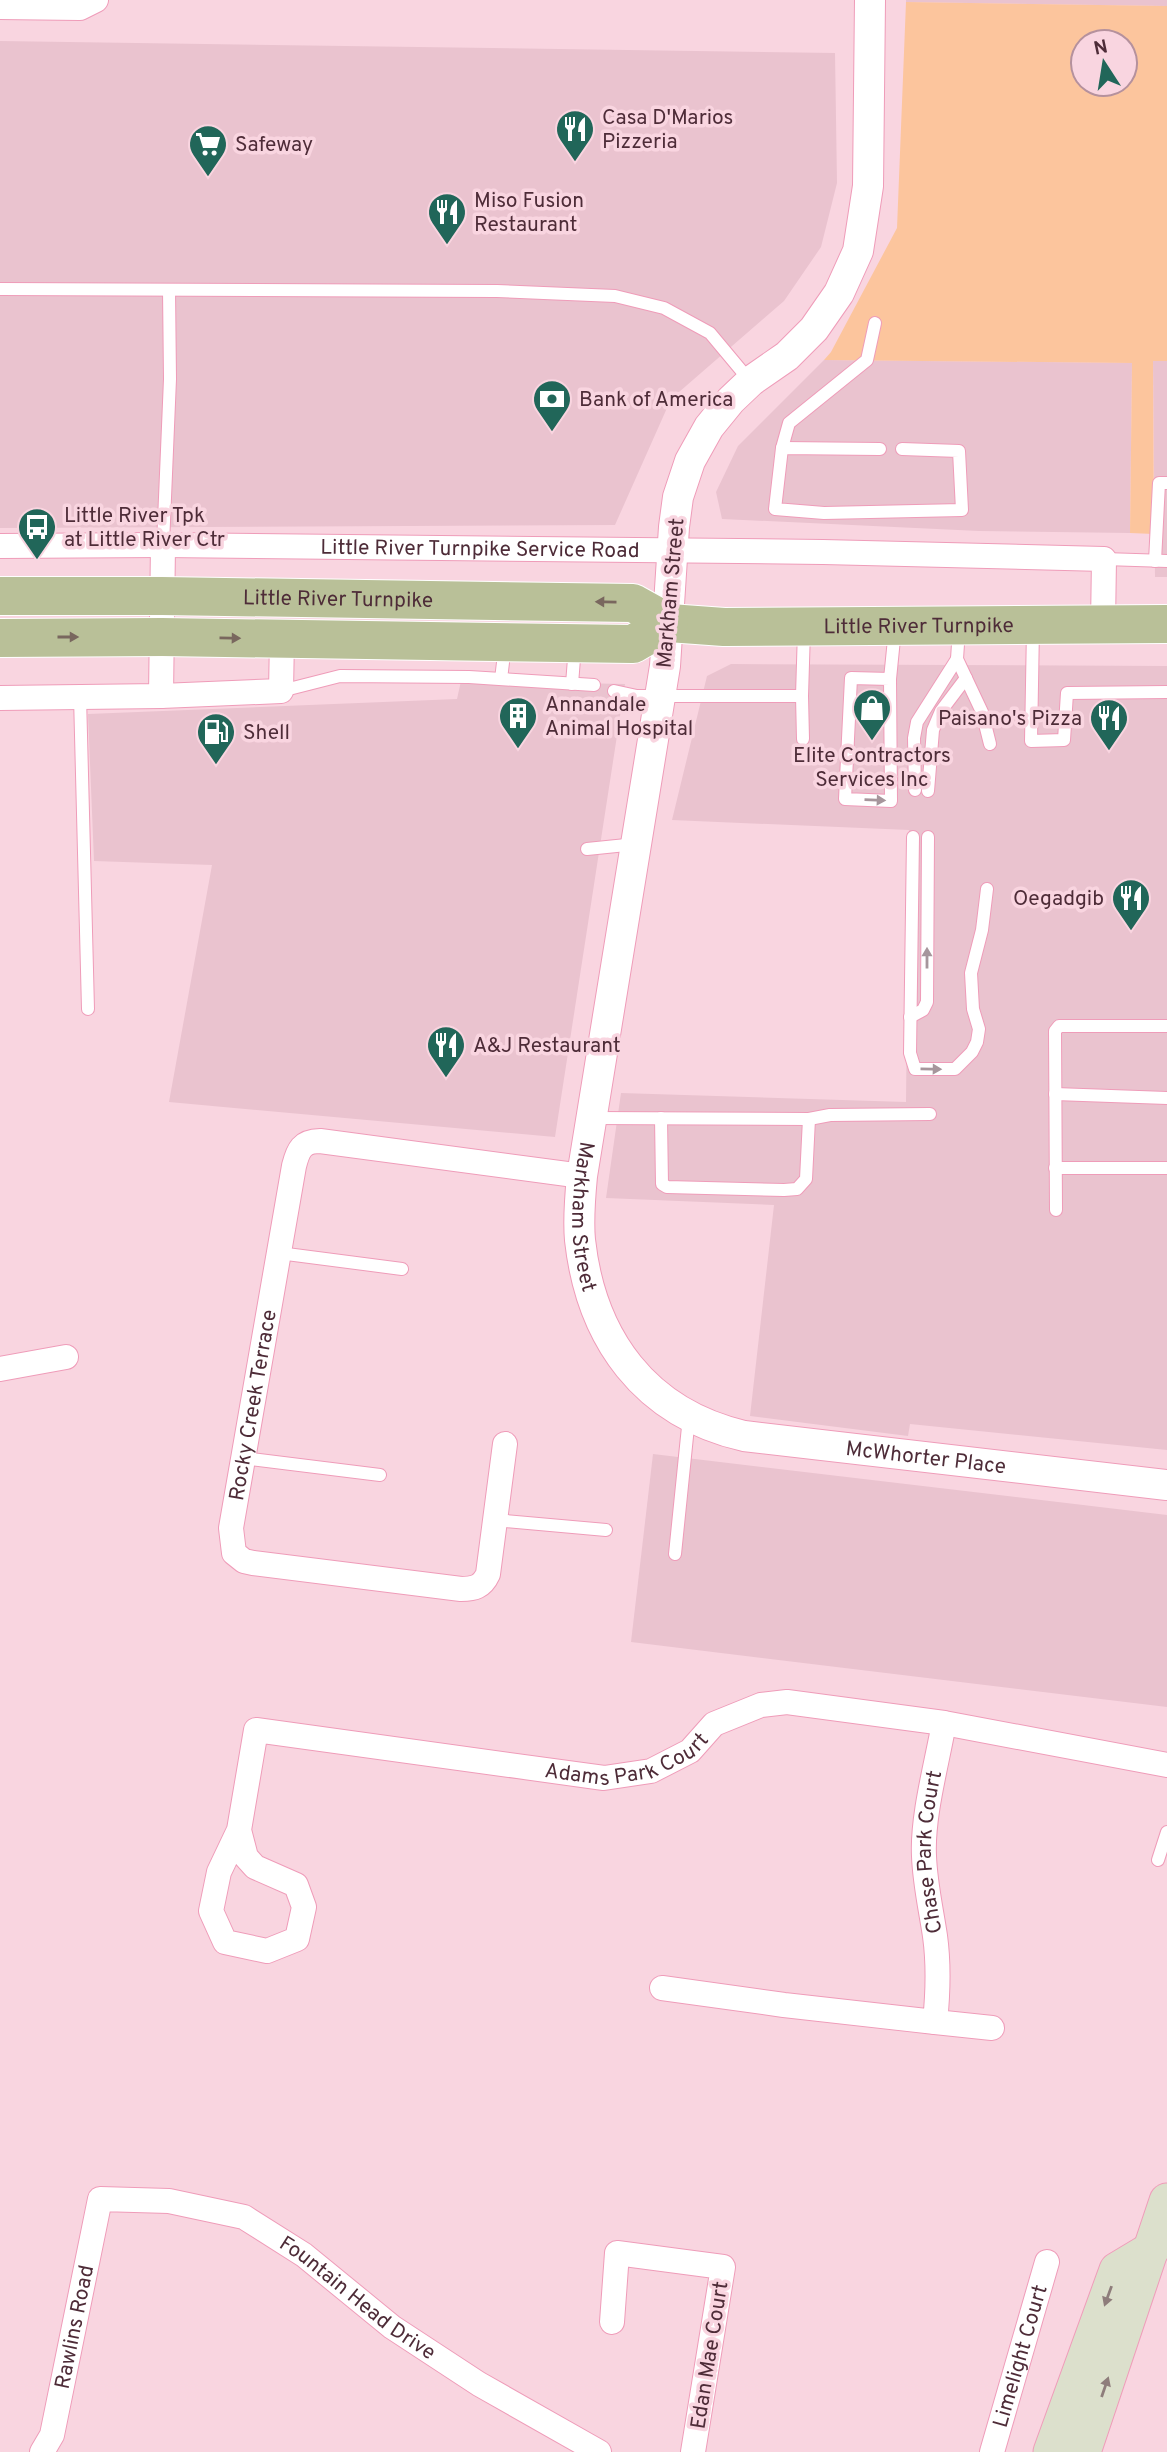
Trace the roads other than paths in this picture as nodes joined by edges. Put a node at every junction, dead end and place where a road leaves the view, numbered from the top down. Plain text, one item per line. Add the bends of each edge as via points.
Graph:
1 (96, 0) edge
2 (870, 0) edge
3 (0, 7) edge
4 (0, 289) edge
5 (169, 290) junction
6 (875, 323) dead end
7 (751, 382) junction
8 (782, 447) junction
9 (880, 449) dead end
10 (902, 449) dead end
11 (1167, 483) edge
12 (163, 545) junction
13 (0, 547) edge
14 (674, 550) junction
15 (1104, 559) junction
16 (1161, 561) edge
17 (0, 596) edge
18 (162, 596) junction
19 (669, 623) junction
20 (1103, 624) junction
21 (1167, 624) edge
22 (895, 625) junction
23 (1033, 625) junction
24 (804, 626) junction
25 (162, 637) junction
26 (0, 638) edge
27 (282, 639) junction
28 (506, 642) junction
29 (576, 642) junction
30 (958, 642) junction
31 (395, 661) junction
32 (890, 678) junction
33 (967, 678) junction
34 (501, 679) junction
35 (572, 684) junction
36 (594, 685) dead end
37 (281, 691) junction
38 (614, 691) dead end
39 (1167, 692) edge
40 (660, 695) junction
41 (80, 696) junction
42 (161, 696) junction
43 (802, 696) junction
44 (0, 698) edge
45 (803, 739) dead end
46 (990, 744) dead end
47 (913, 837) dead end
48 (928, 837) dead end
49 (636, 844) junction
50 (587, 849) dead end
51 (987, 889) dead end
52 (88, 1009) dead end
53 (910, 1017) junction
54 (1167, 1026) edge
55 (1055, 1094) junction
56 (1167, 1098) edge
57 (930, 1114) dead end
58 (591, 1118) junction
59 (662, 1118) junction
60 (809, 1119) junction
61 (1055, 1168) junction
62 (1167, 1168) edge
63 (582, 1176) junction
64 (1056, 1210) dead end
65 (279, 1253) junction
66 (402, 1269) dead end
67 (66, 1357) dead end
68 (0, 1369) edge
69 (689, 1417) junction
70 (505, 1444) dead end
71 (243, 1458) junction
72 (380, 1475) dead end
73 (1167, 1485) edge
74 (495, 1520) junction
75 (606, 1530) dead end
76 (675, 1554) dead end
77 (944, 1723) junction
78 (1167, 1765) edge
79 (239, 1830) junction
80 (1167, 1832) edge
81 (1158, 1860) dead end
82 (662, 1988) dead end
83 (935, 2022) junction
84 (992, 2028) dead end
85 (100, 2199) joint
86 (1167, 2200) edge
87 (1160, 2251) edge
88 (1047, 2262) dead end
89 (612, 2322) dead end
90 (42, 2452) edge
91 (597, 2452) edge
92 (693, 2452) edge
93 (992, 2452) edge
94 (1051, 2452) edge
95 (1083, 2452) edge

1 - 3 street via 80,8
2 - 7 street, Markham Street via 868,186 858,251 814,329
4 - 5 lane
5 - 7 lane via 615,296 664,308 710,334
5 - 12 lane
6 - 8 lane via 867,360 789,423
7 - 14 street, Markham Street via 709,427 690,461 678,497
8 - 9 lane
8 - 10 lane via 775,509 824,513 962,510 959,451
11 - 16 lane via 1159,483
12 - 13 street, Little River Turnpike Service Road
12 - 14 street, Little River Turnpike Service Road
12 - 18 street
14 - 15 street, Little River Turnpike Service Road
14 - 19 street, Markham Street
15 - 16 lane
15 - 20 street
17 - 18 main road, Little River Turnpike
19 -> 18 main road, Little River Turnpike via 633,603
18 - 25 street
19 - 24 main road, Little River Turnpike
19 - 29 main road, Little River Turnpike via 633,643
19 - 40 street, Markham Street
20 - 21 main road, Little River Turnpike
20 - 23 main road, Little River Turnpike
22 - 24 main road, Little River Turnpike
22 - 30 main road, Little River Turnpike
22 - 32 lane
23 - 30 main road, Little River Turnpike
23 - 39 lane via 1031,741 1065,740 1067,693
24 - 43 lane
26 -> 25 main road, Little River Turnpike
25 -> 27 main road, Little River Turnpike
25 - 42 street
27 - 31 main road, Little River Turnpike
27 - 37 street
28 - 29 main road, Little River Turnpike
28 - 31 main road, Little River Turnpike
28 - 34 lane
29 - 35 lane
30 - 33 lane
30 - 33 lane via 917,722 914,738 921,790 933,730 941,711
31 - 34 lane
31 - 37 lane
32 -> 32 lane via 851,678 845,799 891,801
33 - 46 lane
34 - 35 lane
35 - 36 lane
37 - 42 street
38 - 40 lane
40 - 43 lane
40 - 49 street, Markham Street
41 - 42 street
41 - 44 street
41 - 52 lane
43 - 45 lane
47 - 53 lane
53 -> 48 lane via 927,1002
49 - 50 lane
49 - 58 street, Markham Street
53 -> 51 lane via 915,1069 955,1069 972,1052 979,1029 971,973
54 - 55 lane via 1059,1026 1055,1031
55 - 56 lane
55 - 61 lane
57 - 60 lane
58 - 59 lane
58 - 63 street, Markham Street
59 - 60 lane
59 - 60 lane via 662,1184 667,1187 784,1190 797,1189 806,1179
61 - 62 lane
61 - 64 lane
63 - 65 street, Rocky Creek Terrace via 307,1142 296,1158
63 - 69 street, Markham Street via 580,1238 606,1332 645,1385
65 - 66 lane
65 - 71 street, Rocky Creek Terrace
67 - 68 street
69 - 73 street, McWhorter Place via 744,1436
69 - 76 lane
70 - 74 street, Rocky Creek Terrace
71 - 72 lane
71 - 74 street, Rocky Creek Terrace via 231,1538 234,1553 253,1563 460,1590 474,1588 488,1574
74 - 75 lane
77 - 78 street, Adams Park Court
77 - 79 street, Adams Park Court via 788,1702 761,1705 714,1724 690,1751 651,1771 604,1778 256,1730
77 - 83 street, Chase Park Court via 923,1853 939,1987
79 - 79 street, Adams Park Court via 219,1872 211,1911 225,1942 267,1951 297,1939 304,1907 296,1885 256,1867 246,1857
80 - 81 lane
82 - 83 street
83 - 84 street
85 - 90 street, Rawlins Road via 52,2435
85 - 91 street, Fountain Head Drive via 169,2200 244,2217 304,2255 392,2327
86 - 87 main road
87 -> 94 main road via 1117,2270
95 -> 87 main road
88 - 93 street, Limelight Court
89 - 92 street, Edan Mae Court via 617,2253 723,2267

